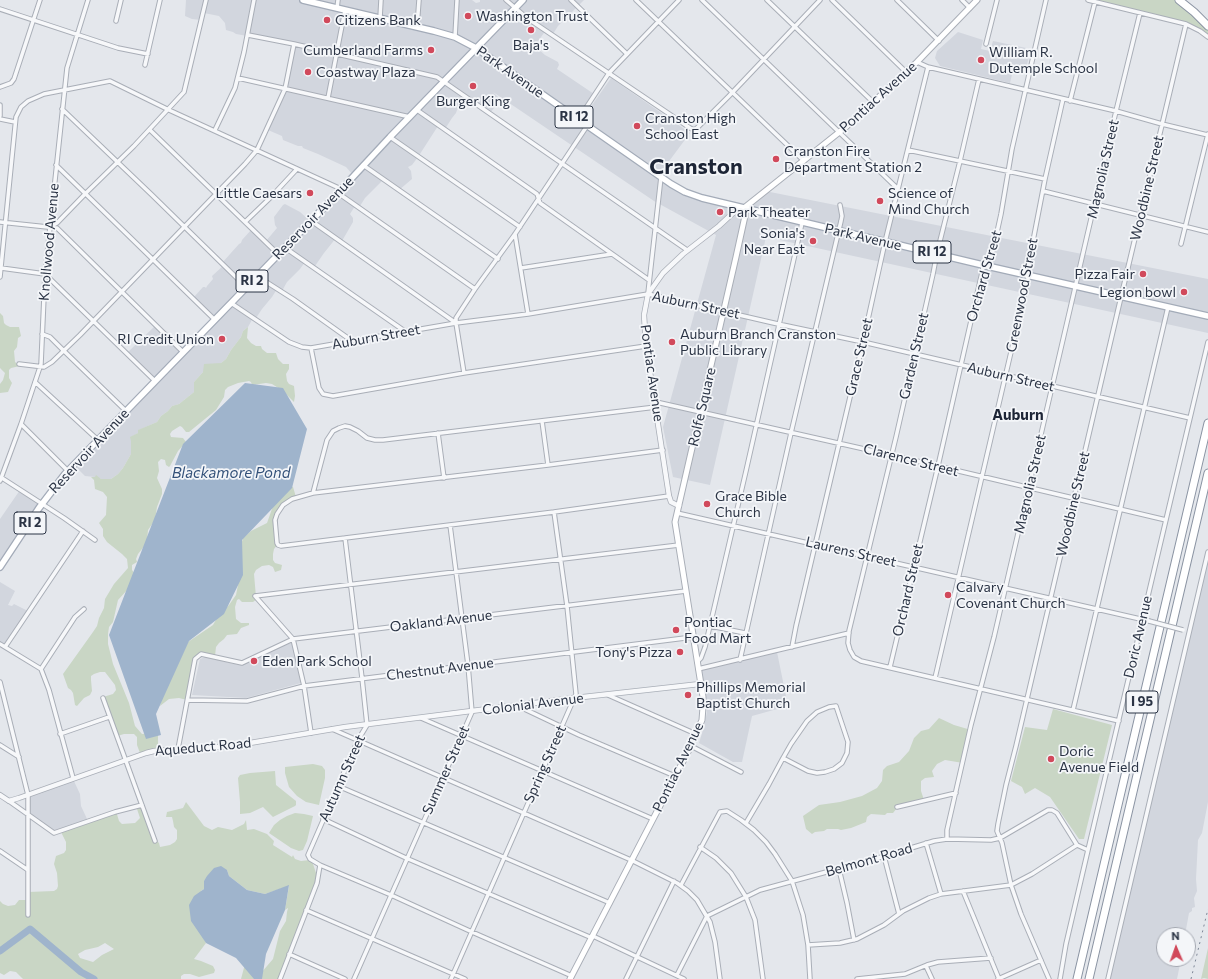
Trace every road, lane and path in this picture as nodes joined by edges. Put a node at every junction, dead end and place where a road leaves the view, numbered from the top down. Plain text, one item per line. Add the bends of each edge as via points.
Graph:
1 (40, 0) edge
2 (88, 0) edge
3 (121, 0) edge
4 (160, 0) edge
5 (206, 0) edge
6 (254, 0) edge
7 (303, 0) edge
8 (338, 0) edge
9 (381, 0) edge
10 (419, 0) edge
11 (457, 0) edge
12 (506, 0) edge
13 (523, 0) edge
14 (571, 0) edge
15 (636, 0) edge
16 (679, 0) edge
17 (702, 0) edge
18 (766, 0) edge
19 (820, 0) edge
20 (832, 0) edge
21 (897, 0) edge
22 (962, 0) edge
23 (977, 0) edge
24 (997, 0) edge
25 (1046, 0) edge
26 (1088, 0) edge
27 (1180, 0) edge
28 (1095, 2) junction
29 (337, 8) junction
30 (515, 8) junction
31 (970, 8) junction
32 (0, 9) edge
33 (344, 10) junction
34 (1140, 13) junction
35 (380, 18) junction
36 (34, 20) junction
37 (1208, 20) edge
38 (116, 21) dead end
39 (658, 21) junction
40 (1186, 24) junction
41 (1208, 26) edge
42 (417, 27) junction
43 (794, 27) junction
44 (77, 34) junction
45 (248, 35) junction
46 (455, 37) junction
47 (1208, 37) edge
48 (939, 41) junction
49 (294, 44) junction
50 (986, 44) dead end
51 (476, 48) junction
52 (148, 54) junction
53 (336, 54) junction
54 (627, 54) junction
55 (763, 59) junction
56 (917, 62) junction
57 (145, 65) dead end
58 (928, 67) junction
59 (906, 72) junction
60 (609, 73) junction
61 (238, 78) junction
62 (980, 79) junction
63 (444, 82) junction
64 (0, 87) edge
65 (285, 89) junction
66 (1025, 89) junction
67 (64, 90) junction
68 (732, 92) junction
69 (328, 98) junction
70 (1063, 99) junction
71 (1070, 100) junction
72 (873, 102) junction
73 (0, 105) edge
74 (62, 109) junction
75 (169, 110) junction
76 (417, 110) junction
77 (1116, 111) junction
78 (0, 116) edge
79 (410, 117) junction
80 (0, 119) edge
81 (578, 120) junction
82 (15, 122) junction
83 (1162, 124) junction
84 (587, 126) junction
85 (150, 130) junction
86 (215, 130) junction
87 (839, 132) junction
88 (1208, 134) edge
89 (390, 137) junction
90 (257, 150) junction
91 (908, 150) junction
92 (804, 161) junction
93 (960, 161) junction
94 (118, 162) junction
95 (562, 164) junction
96 (56, 165) junction
97 (364, 165) junction
98 (297, 169) junction
99 (1008, 172) junction
100 (661, 177) junction
101 (1045, 179) junction
102 (898, 189) junction
103 (340, 191) junction
104 (1042, 191) junction
105 (86, 193) junction
106 (216, 194) junction
107 (538, 198) junction
108 (1095, 204) junction
109 (840, 205) dead end
110 (744, 208) junction
111 (1141, 216) junction
112 (310, 220) junction
113 (0, 222) edge
114 (5, 222) junction
115 (245, 222) junction
116 (802, 223) junction
117 (184, 226) junction
118 (1185, 226) junction
119 (50, 227) junction
120 (520, 227) junction
121 (654, 229) junction
122 (838, 231) junction
123 (1208, 232) edge
124 (515, 234) junction
125 (885, 242) junction
126 (1181, 244) dead end
127 (284, 247) junction
128 (687, 250) junction
129 (937, 253) junction
130 (278, 254) junction
131 (612, 254) junction
132 (153, 259) junction
133 (498, 259) junction
134 (987, 266) junction
135 (1, 268) edge
136 (521, 268) junction
137 (45, 274) junction
138 (257, 276) junction
139 (1028, 276) junction
140 (0, 277) edge
141 (649, 280) junction
142 (1076, 286) junction
143 (246, 287) junction
144 (475, 289) junction
145 (121, 292) junction
146 (648, 294) junction
147 (1121, 297) junction
148 (231, 302) junction
149 (1168, 307) junction
150 (724, 311) junction
151 (528, 314) junction
152 (1208, 316) edge
153 (215, 320) junction
154 (93, 321) junction
155 (456, 323) junction
156 (778, 324) junction
157 (406, 332) junction
158 (816, 332) junction
159 (42, 334) junction
160 (352, 341) junction
161 (863, 342) junction
162 (1208, 342) edge
163 (646, 346) junction
164 (311, 348) junction
165 (64, 351) junction
166 (183, 352) junction
167 (915, 354) junction
168 (18, 364) dead end
169 (960, 365) junction
170 (39, 367) junction
171 (464, 373) junction
172 (1006, 376) junction
173 (155, 381) junction
174 (35, 382) junction
175 (1052, 387) junction
176 (1098, 398) junction
177 (656, 405) junction
178 (1143, 408) junction
179 (126, 411) junction
180 (700, 412) junction
181 (1190, 418) junction
182 (542, 421) junction
183 (22, 424) junction
184 (1208, 424) edge
185 (756, 425) junction
186 (791, 433) junction
187 (438, 434) junction
188 (98, 440) junction
189 (839, 443) junction
190 (663, 450) junction
191 (891, 455) junction
192 (548, 465) junction
193 (938, 466) junction
194 (68, 471) junction
195 (1208, 473) edge
196 (983, 477) junction
197 (444, 478) junction
198 (1, 479) edge
199 (1028, 488) junction
200 (313, 493) junction
201 (669, 496) junction
202 (1074, 498) junction
203 (42, 504) junction
204 (679, 506) junction
205 (1120, 509) junction
206 (554, 512) junction
207 (677, 513) junction
208 (1166, 520) junction
209 (450, 525) junction
210 (733, 525) junction
211 (83, 531) junction
212 (768, 533) junction
213 (345, 538) junction
214 (95, 540) dead end
215 (816, 544) junction
216 (679, 545) junction
217 (1208, 552) edge
218 (867, 556) junction
219 (561, 559) junction
220 (0, 567) edge
221 (913, 567) junction
222 (456, 572) junction
223 (958, 577) junction
224 (351, 585) junction
225 (1005, 588) junction
226 (686, 591) junction
227 (1050, 599) junction
228 (567, 606) junction
229 (84, 609) dead end
230 (1096, 610) junction
231 (462, 619) junction
232 (1142, 620) junction
233 (691, 622) junction
234 (710, 626) junction
235 (1189, 631) junction
236 (357, 632) junction
237 (745, 633) junction
238 (849, 633) junction
239 (693, 637) junction
240 (293, 639) junction
241 (0, 644) edge
242 (5, 647) junction
243 (792, 647) junction
244 (572, 653) junction
245 (740, 660) junction
246 (697, 663) junction
247 (468, 665) junction
248 (890, 667) junction
249 (698, 669) junction
250 (41, 670) junction
251 (362, 678) junction
252 (935, 678) junction
253 (0, 682) edge
254 (700, 684) junction
255 (304, 686) junction
256 (980, 689) junction
257 (2, 693) edge
258 (608, 695) junction
259 (103, 698) dead end
260 (574, 698) junction
261 (188, 700) junction
262 (1027, 700) junction
263 (518, 706) junction
264 (1073, 710) junction
265 (472, 712) junction
266 (109, 717) junction
267 (421, 718) junction
268 (1118, 721) junction
269 (367, 725) junction
270 (562, 726) junction
271 (332, 729) junction
272 (311, 733) junction
273 (60, 734) junction
274 (696, 734) junction
275 (461, 735) junction
276 (358, 740) junction
277 (0, 745) edge
278 (691, 746) junction
279 (178, 749) junction
280 (19, 757) junction
281 (783, 758) junction
282 (125, 760) junction
283 (543, 770) junction
284 (741, 772) dead end
285 (675, 776) junction
286 (442, 777) junction
287 (73, 778) junction
288 (338, 786) junction
289 (956, 793) junction
290 (0, 795) edge
291 (28, 795) junction
292 (9, 801) junction
293 (142, 805) junction
294 (897, 807) dead end
295 (524, 813) junction
296 (28, 814) junction
297 (324, 819) junction
298 (653, 819) junction
299 (423, 822) junction
300 (746, 823) junction
301 (1000, 838) junction
302 (947, 839) junction
303 (155, 841) dead end
304 (926, 843) junction
305 (1078, 845) junction
306 (700, 847) junction
307 (1088, 850) junction
308 (0, 851) edge
309 (884, 856) junction
310 (505, 857) junction
311 (406, 858) junction
312 (631, 860) junction
313 (320, 865) junction
314 (839, 868) junction
315 (28, 870) junction
316 (674, 881) junction
317 (792, 881) junction
318 (681, 885) junction
319 (1011, 885) junction
320 (963, 892) junction
321 (489, 893) junction
322 (941, 894) junction
323 (391, 895) junction
324 (746, 897) junction
325 (610, 903) junction
326 (306, 910) junction
327 (899, 914) junction
328 (28, 915) dead end
329 (707, 916) junction
330 (472, 932) junction
331 (592, 937) junction
332 (372, 938) junction
333 (854, 940) junction
334 (808, 945) junction
335 (289, 954) junction
336 (637, 957) junction
337 (990, 958) junction
338 (1041, 960) junction
339 (926, 966) junction
340 (454, 974) junction
341 (677, 975) junction
342 (571, 977) edge
343 (883, 978) edge
344 (280, 979) edge
345 (345, 979) edge
346 (354, 979) edge
347 (451, 979) edge
348 (465, 979) edge
349 (626, 979) edge
350 (684, 979) edge
351 (720, 979) edge
352 (763, 979) edge
353 (810, 979) edge
354 (857, 979) edge
355 (932, 979) edge
356 (999, 979) edge
357 (1049, 979) edge
358 (1060, 979) edge
359 (1077, 979) edge
360 (1089, 979) edge
361 (1108, 979) edge

1 - 36 street
2 - 44 street, Knollwood Avenue
3 - 38 street
4 - 52 street
5 - 75 street via 184,92
6 - 45 street
7 - 29 main road, Park Avenue / RI 12
8 - 29 street
9 - 35 street
10 - 42 street
11 - 46 street
12 - 30 street
13 - 30 main road, Reservoir Avenue / RI 2
14 - 54 street
15 - 39 street
16 - 39 street
17 - 55 street
18 - 43 street
19 - 43 street
20 - 59 street
21 - 48 street
22 - 31 street
23 - 31 main road, Pontiac Avenue
24 - 50 street
25 - 66 street, Orchard Street
26 - 28 street
27 - 37 highway via 1197,9
27 - 41 highway
28 - 34 street
28 - 71 street
29 - 33 main road, Park Avenue / RI 12
30 - 51 main road, Reservoir Avenue / RI 2
30 - 60 street
31 - 48 main road, Pontiac Avenue
32 - 36 street
33 - 35 main road, Park Avenue / RI 12
33 - 53 street
34 - 40 street
34 - 77 street, Magnolia Street
35 - 42 main road, Park Avenue / RI 12
36 - 44 street
36 - 64 street via 14,79
39 - 54 street
39 - 68 street
40 - 47 street
40 - 83 street, Woodbine Street
42 - 46 main road, Park Avenue / RI 12
43 - 55 street
43 - 72 street
44 - 52 street via 118,48
44 - 67 street, Knollwood Avenue via 68,63
45 - 49 street
45 - 61 street
46 - 51 main road, Park Avenue / RI 12
48 - 56 main road, Pontiac Avenue
49 - 53 street
49 - 65 street
51 - 63 main road, Reservoir Avenue / RI 2
51 - 81 main road, Park Avenue / RI 12
52 - 57 street
53 - 63 street via 437,77
53 - 69 street
54 - 60 street
55 - 68 street
55 - 87 street
56 - 58 street
56 - 59 main road, Pontiac Avenue
58 - 62 street
58 - 91 street, Grace Street
59 - 72 main road, Pontiac Avenue
60 - 68 street via 693,130
60 - 81 street
61 - 65 street
61 - 86 street
62 - 66 street
62 - 93 street, Garden Street
63 - 76 main road, Reservoir Avenue / RI 2
63 - 95 street
65 - 69 street
65 - 90 street
66 - 70 street
66 - 99 street, Orchard Street
67 - 74 street, Knollwood Avenue
67 - 75 street via 110,81
67 - 82 street via 44,94 28,101 17,113
68 - 92 street
69 - 79 street
70 - 71 street
70 - 101 street, Greenwood Street
71 - 77 street
72 - 87 main road, Pontiac Avenue
73 - 78 street
74 - 94 street
74 - 96 street, Knollwood Avenue
75 - 85 street
75 - 86 street
76 - 79 main road, Reservoir Avenue / RI 2
76 - 107 street via 537,194
77 - 83 street
77 - 108 street, Magnolia Street
79 - 89 main road, Reservoir Avenue / RI 2
80 - 82 street
81 - 84 main road, Park Avenue / RI 12
82 - 114 street
83 - 88 street
83 - 111 street, Woodbine Street
84 - 95 street
84 - 100 main road, Park Avenue / RI 12
85 - 94 street
85 - 106 street
86 - 90 street
87 - 92 main road, Pontiac Avenue
87 - 102 street
88 - 118 street
89 - 97 main road, Reservoir Avenue / RI 2
89 - 120 street
90 - 98 street
90 - 106 street
91 - 93 street
91 - 102 street, Grace Street
92 - 110 main road, Pontiac Avenue
93 - 99 street
93 - 129 street, Garden Street
94 - 105 street
94 - 117 street
95 - 107 street
95 - 121 street
96 - 105 street
96 - 119 street, Knollwood Avenue
97 - 103 main road, Reservoir Avenue / RI 2
97 - 133 street
98 - 103 street
98 - 115 street
99 - 101 street
99 - 134 street, Orchard Street via 990,264
100 - 110 main road, Park Avenue / RI 12 via 697,197
100 - 121 street
101 - 104 street, Greenwood Street
102 - 125 street, Grace Street
103 - 112 main road, Reservoir Avenue / RI 2
103 - 144 street
104 - 108 street
104 - 139 street, Greenwood Street
105 - 119 street via 57,224
105 - 132 street
106 - 115 street
106 - 117 street
107 - 120 street
107 - 131 street via 540,203
108 - 111 street
108 - 142 street, Magnolia Street
109 - 122 street via 842,216
110 - 116 main road, Park Avenue / RI 12
110 - 128 street, Pontiac Avenue via 733,213
110 - 150 main road, Rolfe Square via 745,216
111 - 118 street
111 - 147 street, Woodbine Street
112 - 127 main road, Reservoir Avenue / RI 2
112 - 155 street
113 - 114 street
114 - 119 street
114 - 135 street
115 - 130 street
116 - 122 main road, Park Avenue / RI 12
116 - 156 street
117 - 132 street
117 - 143 street
118 - 123 street
118 - 126 street
119 - 137 street, Knollwood Avenue
119 - 145 street via 57,228
120 - 124 street
121 - 128 street
121 - 141 street
122 - 125 main road, Park Avenue / RI 12
122 - 158 street
124 - 133 street
124 - 136 street
125 - 129 main road, Park Avenue / RI 12
125 - 161 street, Grace Street
127 - 130 main road, Reservoir Avenue / RI 2
127 - 157 street
128 - 146 street, Pontiac Avenue via 663,273
129 - 134 main road, Park Avenue / RI 12
129 - 167 street, Garden Street
130 - 138 main road, Reservoir Avenue / RI 2
131 - 136 street
131 - 141 street
132 - 145 street
132 - 153 street
133 - 144 street
134 - 139 main road, Park Avenue / RI 12
134 - 169 street, Orchard Street via 983,268
135 - 137 street
135 - 140 street
136 - 151 street
137 - 154 street
137 - 159 street, Knollwood Avenue
138 - 143 main road, Reservoir Avenue / RI 2
138 - 160 street
139 - 142 main road, Park Avenue / RI 12
139 - 172 street, Greenwood Street
141 - 146 street
142 - 147 main road, Park Avenue / RI 12
142 - 175 street, Magnolia Street
143 - 148 main road, Reservoir Avenue / RI 2
144 - 155 street via 456,318
145 - 154 street
145 - 166 street
146 - 150 street, Auburn Street
146 - 151 street, Auburn Street
146 - 163 street, Pontiac Avenue via 644,315
147 - 149 main road, Park Avenue / RI 12
147 - 176 street, Woodbine Street
148 - 153 main road, Reservoir Avenue / RI 2
148 - 164 street, Auburn Street via 289,342
149 - 152 main road, Park Avenue / RI 12
149 - 178 street
150 - 156 street, Auburn Street
150 - 180 main road, Rolfe Square
151 - 155 street, Auburn Street
153 - 166 main road, Reservoir Avenue / RI 2
154 - 165 street
154 - 173 street
155 - 157 street, Auburn Street
155 - 171 street
156 - 158 street, Auburn Street
156 - 185 street
157 - 160 street, Auburn Street
158 - 161 street, Auburn Street
158 - 186 street
159 - 165 street via 50,337
159 - 170 street, Knollwood Avenue
160 - 164 street, Auburn Street
161 - 167 street, Auburn Street
161 - 189 street, Grace Street
162 - 181 street, Doric Avenue
163 - 171 street
163 - 177 street, Pontiac Avenue
164 - 171 street via 319,388 323,394 333,396
165 - 170 street via 52,362
165 - 179 street
166 - 173 main road, Reservoir Avenue / RI 2
167 - 169 street, Auburn Street
167 - 191 street, Garden Street
168 - 170 street
169 - 172 street, Auburn Street
169 - 193 street, Orchard Street
170 - 174 street, Knollwood Avenue
172 - 175 street, Auburn Street
172 - 196 street, Greenwood Street
173 - 179 main road, Reservoir Avenue / RI 2
174 - 183 street, Knollwood Avenue
174 - 188 street
175 - 176 street, Auburn Street
175 - 199 street, Magnolia Street
176 - 178 street, Auburn Street
176 - 202 street, Woodbine Street
177 - 180 street, Clarence Street
177 - 182 street, Clarence Street
177 - 190 street, Pontiac Avenue
178 - 181 street, Auburn Street
178 - 205 street
179 - 188 main road, Reservoir Avenue / RI 2
180 - 185 street, Clarence Street
180 - 204 main road, Rolfe Square
181 - 208 street, Doric Avenue
182 - 187 street, Clarence Street
182 - 192 street
183 - 194 street
183 - 198 street, Knollwood Avenue
184 - 359 highway, I 95
185 - 186 street, Clarence Street
185 - 210 street
186 - 189 street, Clarence Street
186 - 212 street
187 - 197 street
187 - 200 street, Clarence Street via 375,440 366,438 350,427 339,428 333,431 328,440
188 - 194 main road, Reservoir Avenue / RI 2
189 - 191 street, Clarence Street
189 - 215 street, Grace Street
190 - 192 street
190 - 201 street, Pontiac Avenue
191 - 193 street, Clarence Street
191 - 218 street, Garden Street
192 - 197 street
193 - 196 street, Clarence Street
193 - 221 street, Orchard Street
194 - 203 main road, Reservoir Avenue / RI 2
195 - 360 highway, I 95
196 - 199 street, Clarence Street
196 - 223 street, Greenwood Street
197 - 200 street
198 - 203 street
199 - 202 street, Clarence Street
199 - 225 street, Magnolia Street
200 - 213 street via 292,499 280,509 275,520 278,545
201 - 204 street via 671,502
201 - 206 street
202 - 205 street, Clarence Street
202 - 227 street, Woodbine Street
203 - 211 street
203 - 220 main road, Reservoir Avenue / RI 2
204 - 207 main road, Rolfe Square
205 - 208 street, Clarence Street
205 - 230 street
206 - 209 street
206 - 219 street, Spring Street
207 - 210 street, Laurens Street
207 - 216 main road, Pontiac Avenue via 675,522
208 - 232 street, Doric Avenue
209 - 213 street
209 - 222 street, Summer Street
210 - 212 street, Laurens Street
210 - 234 street
211 - 214 street
211 - 242 street
212 - 215 street, Laurens Street
212 - 237 street
213 - 224 street, Autumn Street
215 - 218 street, Laurens Street
215 - 243 street, Grace Street
216 - 219 street
216 - 226 main road, Pontiac Avenue
217 - 235 street
218 - 221 street, Laurens Street
218 - 238 street, Garden Street
219 - 222 street
219 - 228 street, Spring Street
221 - 223 street, Laurens Street
221 - 248 street, Orchard Street
222 - 224 street
222 - 231 street, Summer Street
223 - 225 street, Laurens Street
223 - 252 street, Greenwood Street
224 - 236 street, Autumn Street
224 - 240 street via 255,596
225 - 227 street, Laurens Street
225 - 256 street, Magnolia Street
226 - 228 street, Oakland Avenue
226 - 233 main road, Pontiac Avenue
227 - 230 street, Laurens Street
227 - 262 street, Woodbine Street
228 - 231 street, Oakland Avenue
228 - 244 street, Spring Street
229 - 250 street via 75,617
230 - 232 street, Laurens Street
230 - 264 street
231 - 236 street, Oakland Avenue
231 - 247 street, Summer Street
232 - 235 street, Laurens Street, bridge
232 - 268 street, Doric Avenue
233 - 234 street
233 - 239 main road, Pontiac Avenue
234 - 237 street
234 - 246 street via 703,652
235 - 361 street
236 - 240 street, Oakland Avenue
236 - 251 street, Autumn Street
237 - 245 street
238 - 243 street
238 - 248 street, Garden Street via 848,644 854,657
239 - 244 street, Chestnut Avenue
239 - 246 main road, Pontiac Avenue
240 - 255 street
240 - 261 street, Oakland Avenue via 242,663 201,654 195,659
241 - 242 street
242 - 250 street
243 - 245 street
244 - 247 street, Chestnut Avenue
244 - 260 street, Spring Street via 576,694
245 - 249 street
246 - 249 main road, Pontiac Avenue
247 - 251 street, Chestnut Avenue
247 - 265 street, Summer Street
248 - 252 street, Garden Street
249 - 254 main road, Pontiac Avenue
250 - 273 street
251 - 255 street, Chestnut Avenue
251 - 269 street, Autumn Street
252 - 256 street, Garden Street
253 - 257 street
254 - 258 street, Colonial Avenue
254 - 274 main road, Pontiac Avenue via 702,720
255 - 261 street, Chestnut Avenue via 247,700
255 - 272 street
256 - 262 street, Garden Street
256 - 289 street, Magnolia Street
257 - 280 street
258 - 260 street, Colonial Avenue
258 - 274 street
259 - 266 street
260 - 263 street, Colonial Avenue
260 - 270 street, Spring Street
261 - 279 street
262 - 264 street, Garden Street
262 - 301 street, Woodbine Street via 999,818 997,831
263 - 265 street, Colonial Avenue
263 - 270 street
264 - 268 street, Garden Street
265 - 267 street, Colonial Avenue
265 - 275 street, Summer Street
266 - 273 street
266 - 282 street
267 - 269 street, Colonial Avenue
267 - 275 street
268 - 307 street, Doric Avenue
269 - 271 street, Aqueduct Road
269 - 276 street, Autumn Street
270 - 283 street, Spring Street
270 - 285 street
271 - 272 street, Aqueduct Road
271 - 276 street
272 - 279 street, Aqueduct Road via 232,746
273 - 287 street
274 - 278 main road, Pontiac Avenue
275 - 283 street
275 - 286 street, Summer Street
276 - 286 street
276 - 288 street, Autumn Street
277 - 280 street
278 - 284 street
278 - 285 main road, Pontiac Avenue
279 - 282 street, Aqueduct Road via 150,752
280 - 291 street
281 - 281 street via 812,716 836,706 848,742 842,763 834,769 817,773
281 - 300 street
282 - 287 street, Aqueduct Road
282 - 293 street
283 - 295 street, Spring Street
283 - 298 street
285 - 298 main road, Pontiac Avenue
286 - 295 street
286 - 299 street, Summer Street
287 - 291 street, Aqueduct Road
288 - 297 street, Autumn Street
288 - 299 street
289 - 294 street
289 - 302 street, Magnolia Street
290 - 292 street
291 - 292 street, Aqueduct Road
291 - 296 street
292 - 296 street
293 - 296 street via 54,833
293 - 303 street
295 - 310 street, Spring Street
295 - 312 street
296 - 315 street
297 - 311 street
297 - 313 street, Autumn Street via 308,855
298 - 312 main road, Pontiac Avenue
299 - 310 street
299 - 311 street, Summer Street
300 - 306 street via 724,810 718,814
300 - 317 street via 775,854
301 - 302 street, Belmont Road
301 - 305 street, Belmont Road via 1050,810 1057,813
301 - 319 street, Woodbine Street
302 - 304 street, Belmont Road
304 - 309 street, Belmont Road
304 - 322 street
305 - 307 street
305 - 319 street
306 - 318 street
306 - 324 street via 732,873
307 - 358 street, Doric Avenue
308 - 315 street
309 - 314 street, Belmont Road
309 - 327 street
310 - 321 street, Spring Street
310 - 325 street
311 - 321 street
311 - 323 street, Summer Street
312 - 316 street
312 - 325 main road, Pontiac Avenue
313 - 323 street
313 - 326 street via 317,883
314 - 317 street, Belmont Road
314 - 333 street
315 - 328 street
316 - 318 street
316 - 336 street
317 - 324 street, Belmont Road via 760,890
317 - 334 street via 803,915
318 - 329 street via 697,900
319 - 320 street
319 - 338 street, Woodbine Street
320 - 322 street
320 - 337 street
321 - 330 street, Spring Street
321 - 331 street
322 - 327 street via 917,903
323 - 330 street
323 - 332 street, Summer Street
324 - 329 street, Belmont Road
324 - 352 street via 755,920
325 - 331 main road, Pontiac Avenue
326 - 332 street
326 - 335 street
327 - 333 street
329 - 341 street
329 - 351 street via 715,942
330 - 340 street, Spring Street
330 - 342 street
331 - 336 street
331 - 342 main road, Pontiac Avenue
332 - 340 street
332 - 346 street, Summer Street
333 - 334 street
334 - 353 street
335 - 344 street
335 - 345 street
336 - 341 street
336 - 349 street
337 - 339 street via 938,962
337 - 356 street
338 - 356 street
338 - 357 street, Woodbine Street
339 - 343 street via 908,974
339 - 355 street
340 - 347 street, Spring Street
340 - 348 street
341 - 350 street
343 - 354 street

